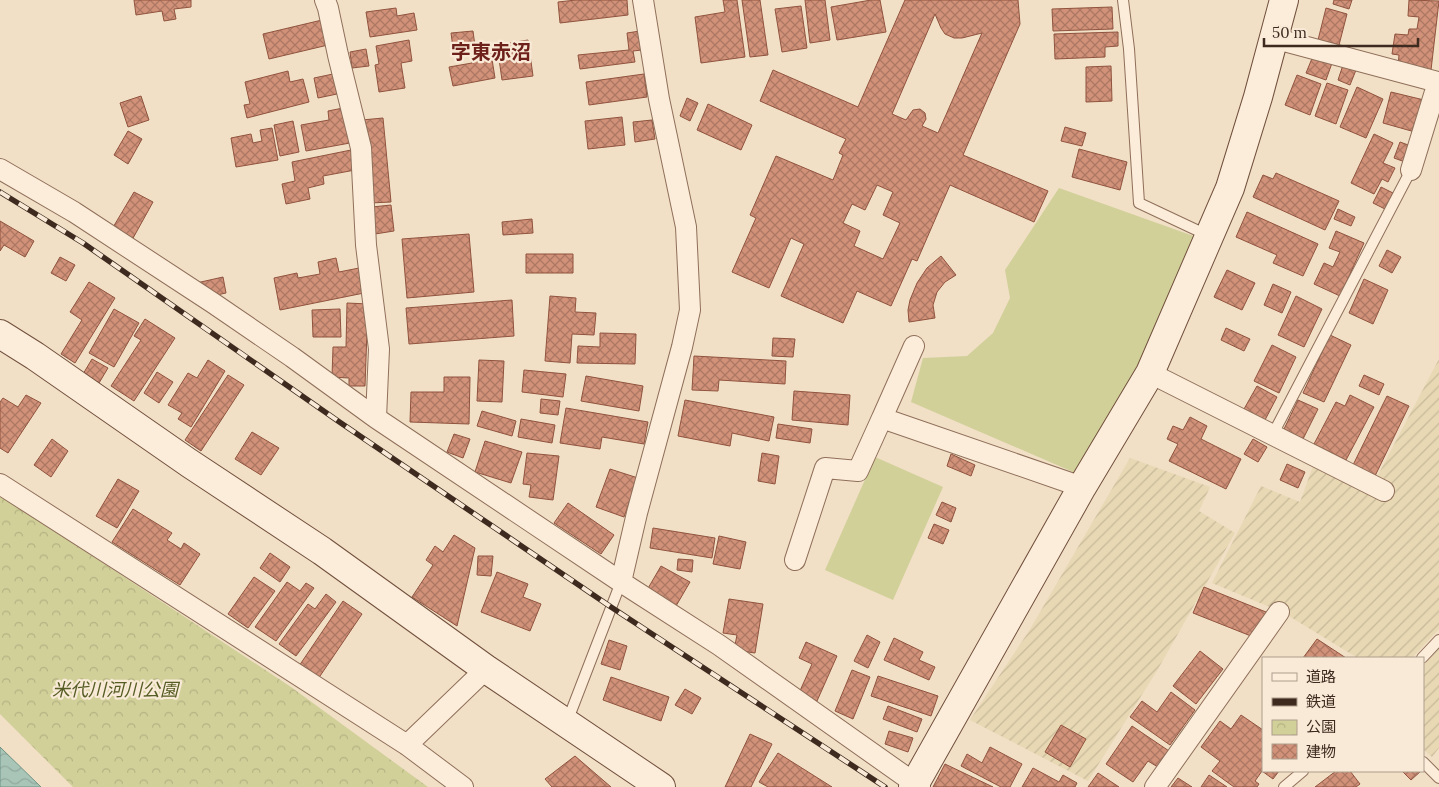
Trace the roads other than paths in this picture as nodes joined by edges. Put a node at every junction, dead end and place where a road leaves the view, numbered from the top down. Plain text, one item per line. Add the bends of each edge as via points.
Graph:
1 (325, 0) edge
2 (643, 0) edge
3 (1123, 0) edge
4 (1284, 0) edge
5 (1273, 38) junction
6 (0, 169) edge
7 (1411, 170) joint
8 (1210, 236) junction
9 (0, 334) edge
10 (914, 346) dead end
11 (1150, 373) junction
12 (376, 418) junction
13 (882, 418) junction
14 (1273, 434) junction
15 (0, 484) edge
16 (1082, 487) junction
17 (1384, 491) dead end
18 (795, 560) dead end
19 (621, 582) junction
20 (1279, 612) dead end
21 (1439, 640) edge
22 (1423, 657) edge
23 (486, 669) junction
24 (566, 723) junction
25 (407, 745) junction
26 (1424, 763) edge
27 (1302, 772) edge
28 (1439, 778) edge
29 (916, 786) edge
30 (463, 787) edge
31 (661, 787) edge
32 (1156, 787) edge
33 (1284, 787) edge

1 - 12 street via 361,148 366,245 379,349
2 - 19 street via 659,99 686,228 690,310
3 - 8 lane via 1140,203
4 - 5 street
5 - 7 street via 1438,82
5 - 8 street via 1230,188
6 - 12 street via 74,212 214,303
7 - 14 lane
8 - 11 street
9 - 23 street via 322,551
10 - 13 street
11 - 14 street
11 - 16 street
12 - 19 street
13 - 16 street
13 - 18 street via 858,471 825,468
14 - 17 street
15 - 25 street
16 - 29 street
19 - 24 lane
19 - 29 street via 719,645
20 - 32 street
21 - 22 lane
23 - 24 street
23 - 25 street
24 - 31 street
25 - 30 street
26 - 28 lane
27 - 33 lane

